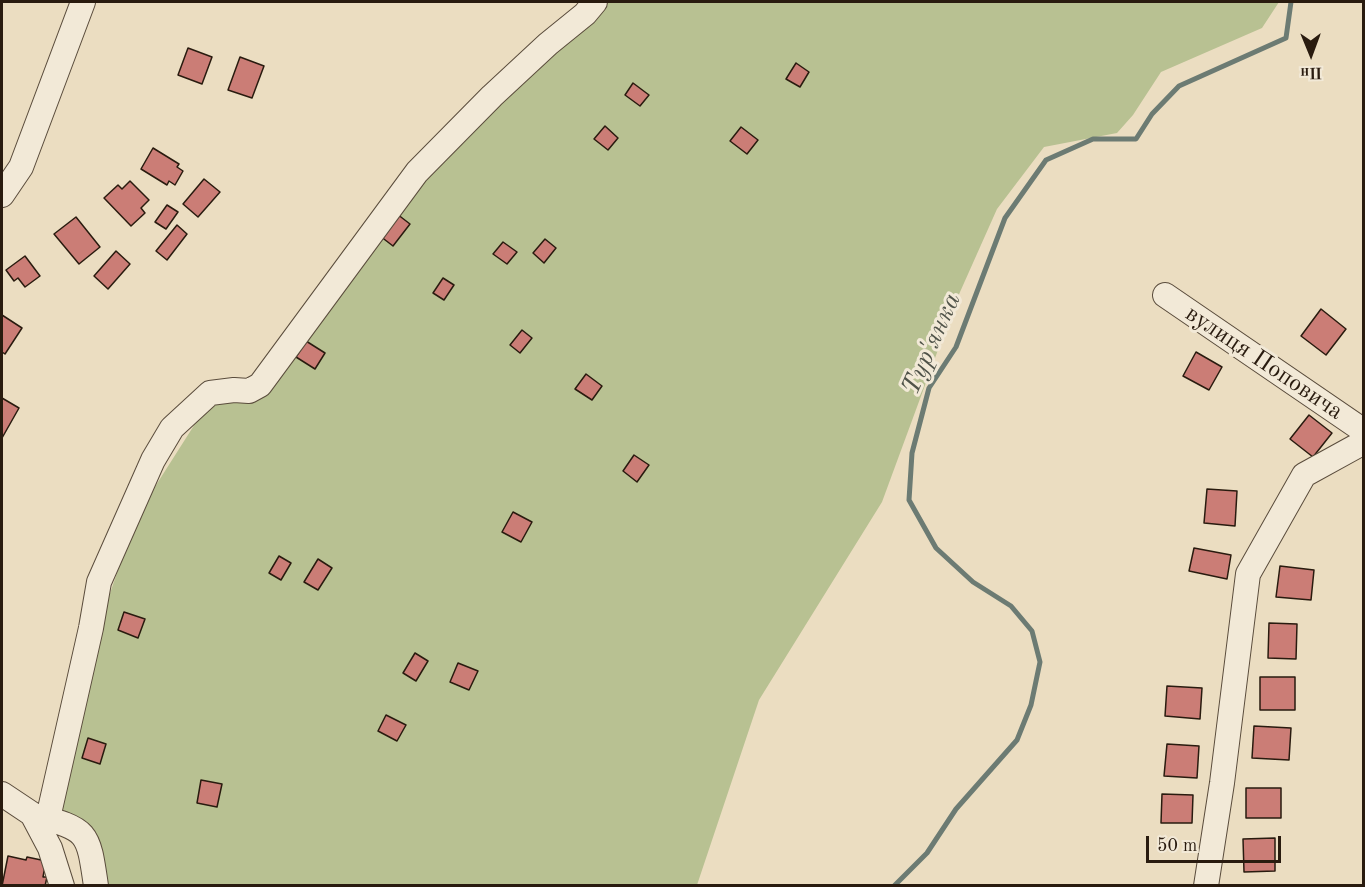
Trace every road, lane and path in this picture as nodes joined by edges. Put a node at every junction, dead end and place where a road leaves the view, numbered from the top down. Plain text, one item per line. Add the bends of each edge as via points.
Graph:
1 (83, 2) edge
2 (596, 2) edge
3 (2, 195) edge
4 (1165, 295) dead end
5 (1364, 431) edge
6 (1364, 442) edge
7 (2, 794) edge
8 (40, 816) junction
9 (62, 885) edge
10 (96, 885) edge
11 (1206, 885) edge

1 - 3 street via 21,166
2 - 8 street via 492,96 417,172 260,385 249,391 210,393 172,428 153,460 99,582 91,628
4 - 5 street, вулиця Поповича
6 - 11 street via 1304,475 1248,574
7 - 8 street
8 - 9 street
8 - 10 street via 69,824 85,836

